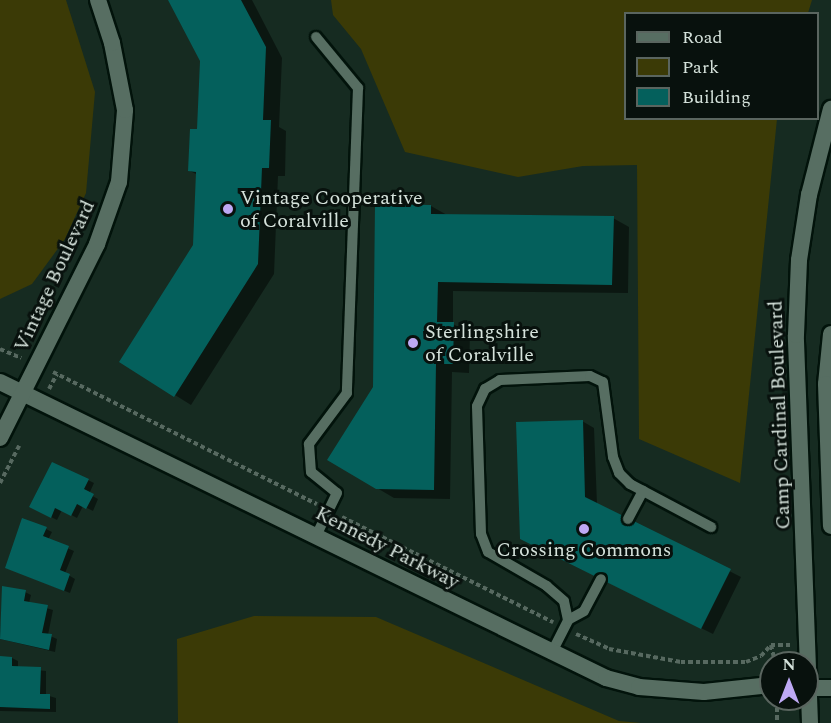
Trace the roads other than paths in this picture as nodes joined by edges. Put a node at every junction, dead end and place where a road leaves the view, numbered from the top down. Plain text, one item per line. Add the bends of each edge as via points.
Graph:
1 (98, 0) edge
2 (316, 37) dead end
3 (831, 109) edge
4 (831, 334) edge
5 (0, 382) edge
6 (23, 391) junction
7 (0, 438) edge
8 (643, 490) junction
9 (628, 519) dead end
10 (831, 526) edge
11 (711, 527) dead end
12 (316, 536) junction
13 (601, 579) dead end
14 (566, 624) junction
15 (809, 651) edge
16 (552, 654) junction
17 (759, 686) edge

1 - 6 street, Vintage Boulevard via 112,42 125,110 119,182 97,244
2 - 12 lane via 358,88 347,393 309,444 311,472 337,493
3 - 15 street, Camp Cardinal Boulevard via 809,195 796,335
4 - 10 street via 826,384
5 - 6 street, Kennedy Parkway
6 - 7 street, Vintage Boulevard
6 - 12 street, Kennedy Parkway
8 - 9 lane
8 - 11 lane
8 - 14 lane via 619,473 613,457 603,382 590,376 500,380 485,388 477,406 481,534 488,552 547,586 564,601
12 - 16 street, Kennedy Parkway
13 - 14 lane via 584,611
14 - 16 lane
16 - 17 street, Kennedy Parkway via 606,678 639,687 704,692

